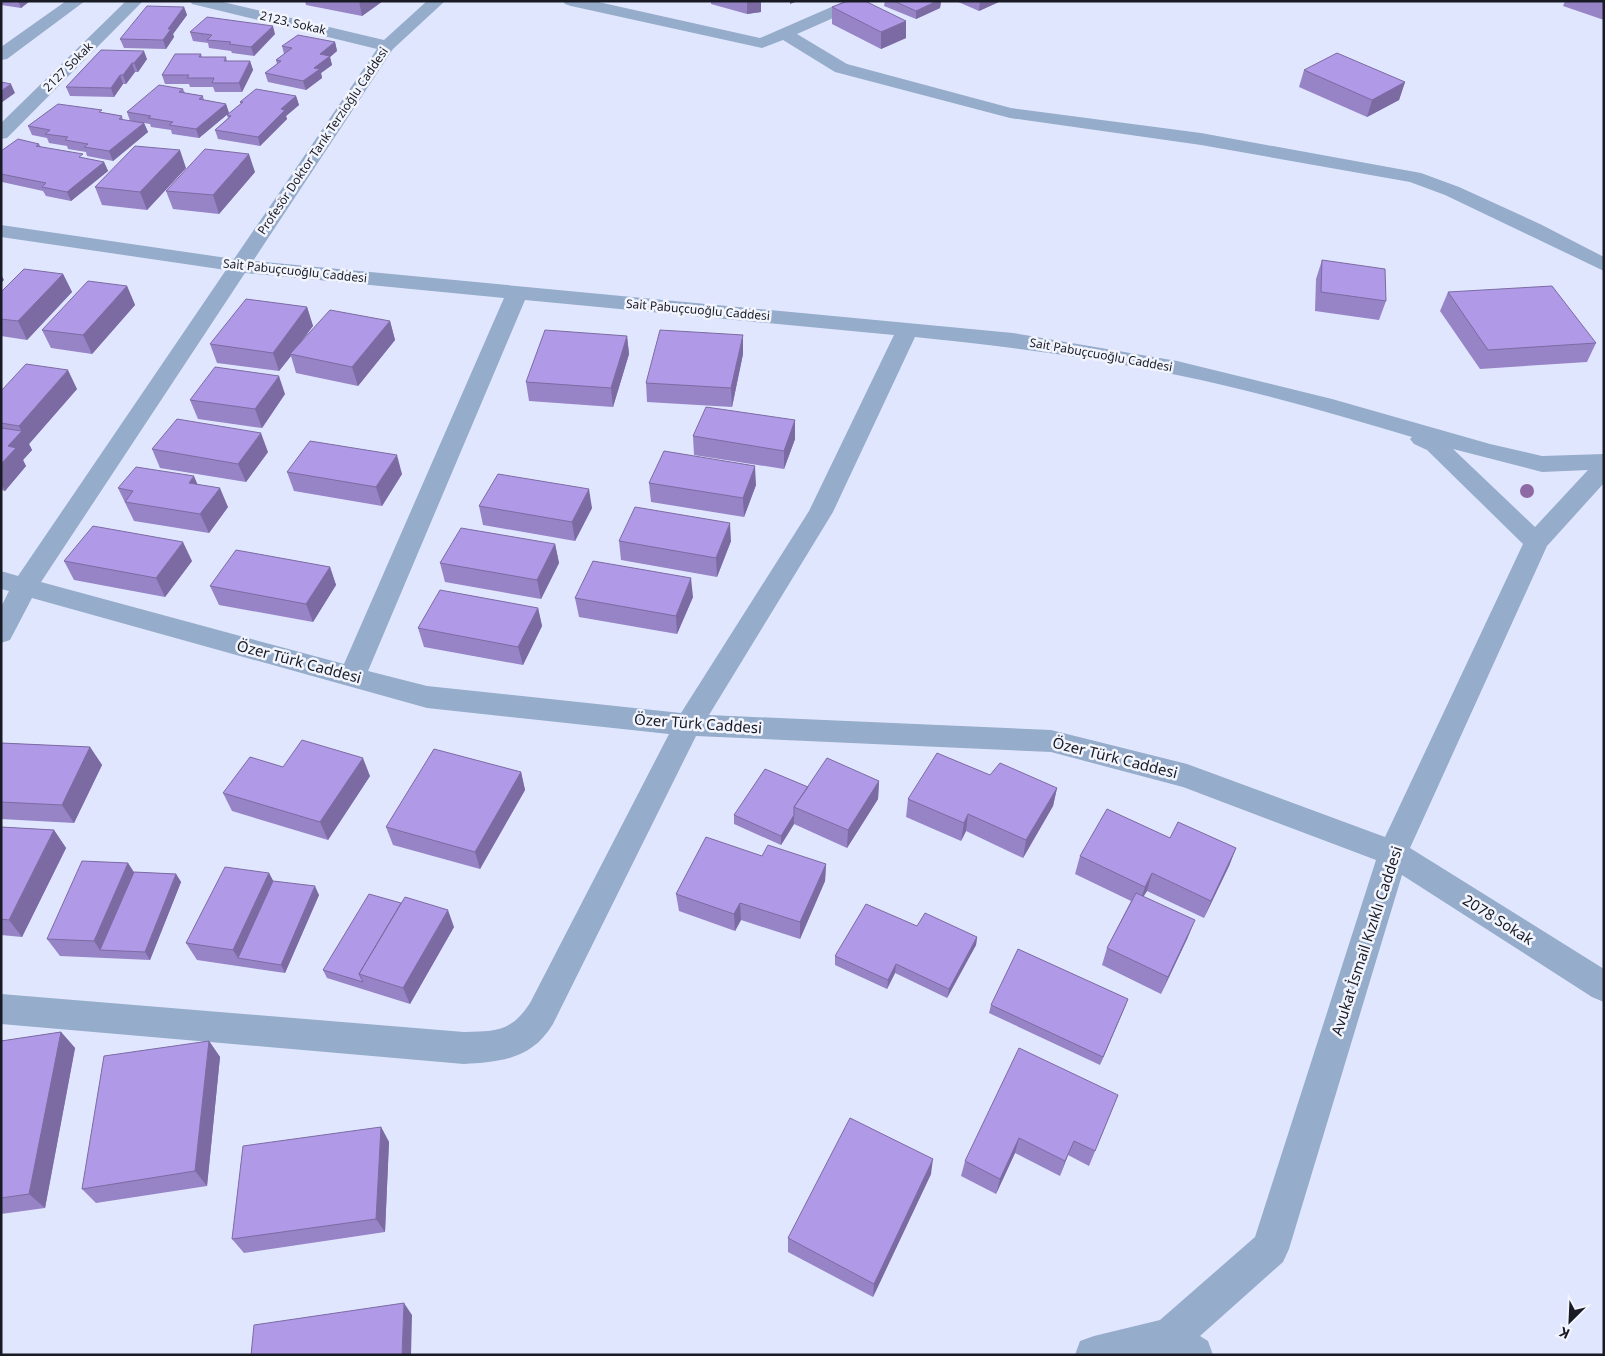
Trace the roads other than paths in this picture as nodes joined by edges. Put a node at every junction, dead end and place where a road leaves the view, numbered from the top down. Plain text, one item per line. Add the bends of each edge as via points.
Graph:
1 (77, 1) edge
2 (135, 1) edge
3 (437, 1) edge
4 (571, 1) edge
5 (859, 1) edge
6 (203, 2) edge
7 (784, 33) junction
8 (387, 46) junction
9 (1, 55) edge
10 (1, 134) edge
11 (1, 231) edge
12 (1604, 265) edge
13 (238, 266) junction
14 (518, 293) junction
15 (907, 330) junction
16 (1389, 424) junction
17 (1604, 462) edge
18 (1604, 468) edge
19 (1536, 542) junction
20 (13, 583) edge
21 (1, 633) edge
22 (352, 677) junction
23 (688, 725) junction
24 (1393, 853) junction
25 (1604, 987) edge
26 (1, 1009) edge
27 (1182, 1346) edge
28 (1094, 1355) edge

1 - 9 street
2 - 10 street, 2127 Sokak
3 - 8 street, Profesör Doktor Tarık Terzioğlu Caddesi
4 - 7 street via 762,42
5 - 7 street
6 - 8 street, 2123. Sokak
7 - 12 street via 841,68 1010,113 1201,139 1414,177 1452,190
8 - 13 street, Profesör Doktor Tarık Terzioğlu Caddesi
11 - 13 street, Sait Pabuçcuoğlu Caddesi
13 - 14 street, Sait Pabuçcuoğlu Caddesi
13 - 20 street, Profesör Doktor Tarık Terzioğlu Caddesi
14 - 15 street, Sait Pabuçcuoğlu Caddesi
14 - 22 street
15 - 16 street, Sait Pabuçcuoğlu Caddesi via 1013,340 1177,368 1324,404
15 - 23 street via 821,512
16 - 17 street via 1542,464
16 - 19 street via 1435,446
18 - 19 street, Avukat İsmail Kızıklı Caddesi
19 - 24 street, Avukat İsmail Kızıklı Caddesi
20 - 21 street, Profesör Doktor Tarık Terzioğlu Caddesi
20 - 22 street, Özer Türk Caddesi
22 - 23 street, Özer Türk Caddesi via 427,697
23 - 24 street, Özer Türk Caddesi via 1050,741 1187,776
23 - 26 street via 556,985 535,1022 521,1037 493,1047 464,1048
24 - 25 street, 2078 Sokak
24 - 27 street, Avukat İsmail Kızıklı Caddesi via 1270,1249
27 - 28 street, Avukat İsmail Kızıklı Caddesi

